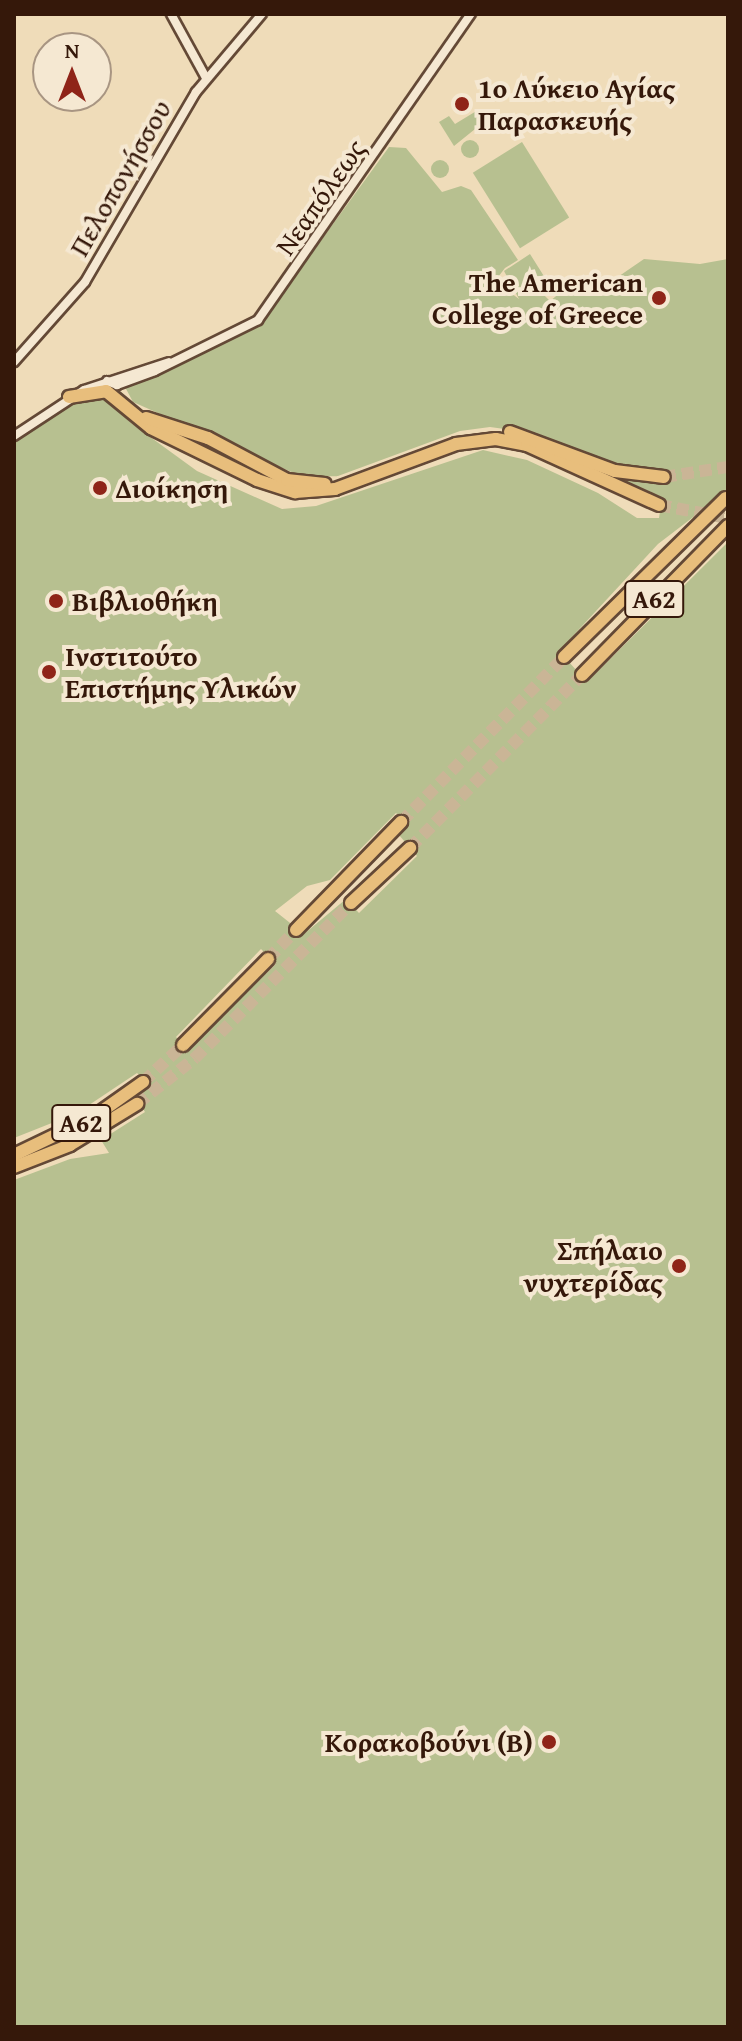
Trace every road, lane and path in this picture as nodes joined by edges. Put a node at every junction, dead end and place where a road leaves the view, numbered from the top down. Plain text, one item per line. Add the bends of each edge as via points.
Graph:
1 (171, 14) edge
2 (471, 14) edge
3 (256, 16) edge
4 (206, 78) junction
5 (14, 362) edge
6 (114, 388) junction
7 (69, 397) joint
8 (14, 436) edge
9 (664, 477) tunnel mouth
10 (726, 498) dead end
11 (659, 505) tunnel mouth
12 (728, 526) edge
13 (564, 657) tunnel mouth
14 (582, 675) tunnel mouth
15 (401, 822) tunnel mouth
16 (410, 848) tunnel mouth
17 (351, 903) tunnel mouth
18 (296, 930) tunnel mouth
19 (268, 959) tunnel mouth
20 (183, 1045) tunnel mouth
21 (143, 1082) tunnel mouth
22 (137, 1104) tunnel mouth
23 (14, 1155) edge
24 (14, 1167) edge

1 - 4 street
2 - 6 street, Νεαπόλεως via 267,311
3 - 4 street, Πελοπονήσσου
4 - 5 street, Πελοπονήσσου via 85,282
6 - 7 highway
6 - 9 highway via 136,414 202,436 301,483 332,482 450,437 492,431 531,437 615,471
6 - 11 highway via 140,422 285,490 327,491 456,444 496,439 527,445
7 - 8 street
10 - 13 highway, Α62
12 - 14 highway, Α62
15 - 18 highway
16 - 17 highway
19 - 20 highway
21 - 23 highway, Α62 via 95,1116
22 - 24 highway, Α62 via 70,1145

